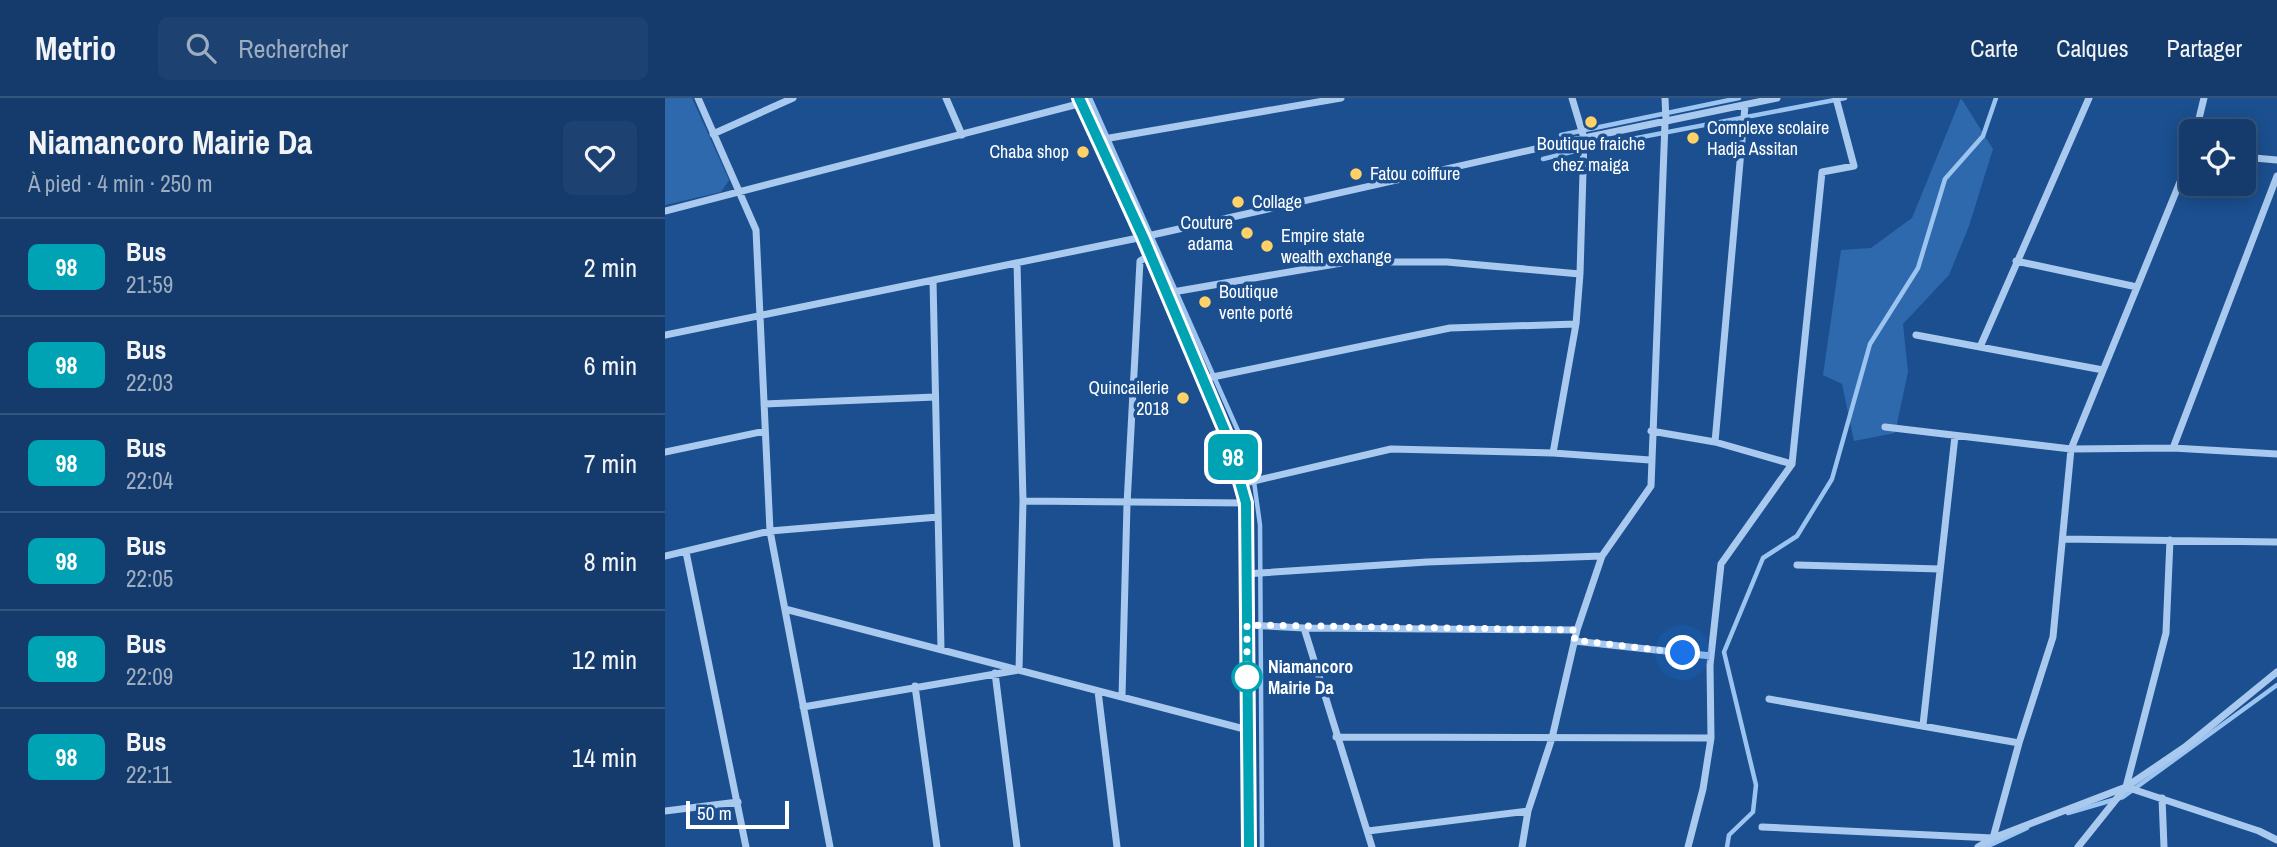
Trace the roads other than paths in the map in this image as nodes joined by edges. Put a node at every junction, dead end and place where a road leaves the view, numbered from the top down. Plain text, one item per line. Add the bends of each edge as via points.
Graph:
1 (698, 98) edge
2 (793, 98) edge
3 (946, 98) edge
4 (1341, 98) edge
5 (1572, 98) edge
6 (1665, 98) edge
7 (1777, 98) edge
8 (1836, 98) edge
9 (2089, 98) edge
10 (2204, 98) edge
11 (1080, 101) edge
12 (1750, 103) edge
13 (2199, 119) edge
14 (1665, 122) junction
15 (713, 134) junction
16 (962, 135) junction
17 (1584, 138) junction
18 (1098, 140) junction
19 (2256, 158) edge
20 (2277, 160) edge
21 (2277, 176) edge
22 (2179, 184) edge
23 (740, 194) junction
24 (665, 211) edge
25 (1143, 237) junction
26 (1150, 255) junction
27 (2016, 261) junction
28 (1017, 263) junction
29 (1580, 274) junction
30 (933, 280) junction
31 (2137, 287) junction
32 (1167, 293) junction
33 (759, 314) junction
34 (1576, 324) junction
35 (665, 335) edge
36 (1916, 335) dead end
37 (1980, 346) junction
38 (2103, 370) junction
39 (1203, 379) junction
40 (935, 397) junction
41 (764, 404) junction
42 (1885, 428) dead end
43 (765, 431) junction
44 (1651, 431) junction
45 (1955, 436) junction
46 (1715, 442) junction
47 (2173, 448) junction
48 (2071, 449) junction
49 (665, 452) edge
50 (1553, 453) junction
51 (2277, 454) edge
52 (1650, 460) junction
53 (1792, 464) junction
54 (1241, 484) junction
55 (1023, 501) junction
56 (1246, 503) junction
57 (1127, 504) junction
58 (938, 517) junction
59 (770, 531) junction
60 (2063, 539) junction
61 (2170, 540) junction
62 (2277, 542) edge
63 (687, 552) junction
64 (665, 556) edge
65 (1602, 556) junction
66 (1797, 565) dead end
67 (1940, 569) junction
68 (1245, 574) junction
69 (785, 609) junction
70 (1247, 625) junction
71 (1304, 628) junction
72 (1577, 630) junction
73 (1574, 640) junction
74 (941, 649) junction
75 (1711, 656) junction
76 (1019, 670) junction
77 (2277, 672) edge
78 (995, 673) junction
79 (915, 686) junction
80 (1098, 691) junction
81 (1122, 697) junction
82 (1769, 699) dead end
83 (803, 707) junction
84 (1923, 725) junction
85 (1248, 730) junction
86 (1336, 737) junction
87 (1552, 738) junction
88 (1711, 738) junction
89 (2019, 743) junction
90 (2126, 788) junction
91 (2162, 798) junction
92 (738, 802) junction
93 (665, 811) edge
94 (1528, 811) junction
95 (1762, 827) dead end
96 (1369, 831) junction
97 (1993, 838) junction
98 (2277, 840) edge
99 (745, 847) edge
100 (830, 847) edge
101 (937, 847) edge
102 (1017, 847) edge
103 (1117, 847) edge
104 (1249, 847) edge
105 (1372, 847) edge
106 (1523, 847) edge
107 (1688, 847) edge
108 (1978, 847) edge
109 (2078, 847) edge
110 (2164, 847) edge

1 - 15 street
2 - 15 street
3 - 16 street
4 - 18 street
5 - 17 street
6 - 14 street
7 - 12 street
8 - 53 street via 1854,166 1822,172
9 - 27 street
10 - 13 street
11 - 16 street
11 - 18 street
12 - 14 street
12 - 46 street
14 - 17 street
14 - 44 street
15 - 23 street
16 - 23 street
17 - 25 street
17 - 29 street
18 - 25 street
19 - 20 street
21 - 47 street
22 - 31 street
23 - 24 street
23 - 33 street via 756,230
25 - 26 street
25 - 28 street
26 - 32 street
26 - 57 street via 1140,261
27 - 31 street
27 - 37 street
28 - 30 street
28 - 55 street
29 - 32 street via 1447,262 1347,262
29 - 34 street
30 - 33 street
30 - 40 street
31 - 38 street
32 - 39 street
33 - 35 street
33 - 41 street
34 - 39 street via 1450,328
34 - 50 street
36 - 37 street
37 - 38 street
38 - 48 street
39 - 54 street
40 - 41 street
40 - 58 street
41 - 43 street
42 - 45 street
43 - 49 street
43 - 59 street
44 - 46 street
44 - 52 street
45 - 48 street
45 - 67 street
46 - 53 street
47 - 48 street
47 - 51 street
48 - 60 street
50 - 52 street
50 - 54 street via 1391,449
52 - 65 street via 1651,486
53 - 75 street via 1721,564
54 - 56 street
55 - 57 street
55 - 76 street
56 - 57 street
56 - 68 street
57 - 81 street
58 - 59 street
58 - 74 street
59 - 63 street
59 - 69 street
60 - 61 street
60 - 89 street via 2053,637
61 - 62 street
61 - 90 street via 2166,633
63 - 64 street
63 - 92 street
65 - 68 street
65 - 72 street
66 - 67 street
67 - 84 street
68 - 70 street
69 - 74 street
69 - 83 street
70 - 71 street
70 - 85 street
71 - 72 street
71 - 86 street
72 - 73 street
73 - 75 street
73 - 87 street
74 - 76 street
75 - 88 street
76 - 78 street
76 - 80 street
77 - 90 street
78 - 79 street
78 - 102 street
79 - 83 street
79 - 101 street
80 - 81 street
80 - 103 street
81 - 85 street
82 - 84 street
83 - 100 street
84 - 89 street
85 - 104 street
86 - 87 street
86 - 96 street
87 - 88 street
87 - 94 street
88 - 107 street
89 - 97 street
90 - 91 street
90 - 97 street
90 - 109 street
91 - 98 street
91 - 110 street
92 - 93 street
92 - 99 street
94 - 96 street
94 - 106 street
95 - 97 street
96 - 105 street
97 - 108 street

